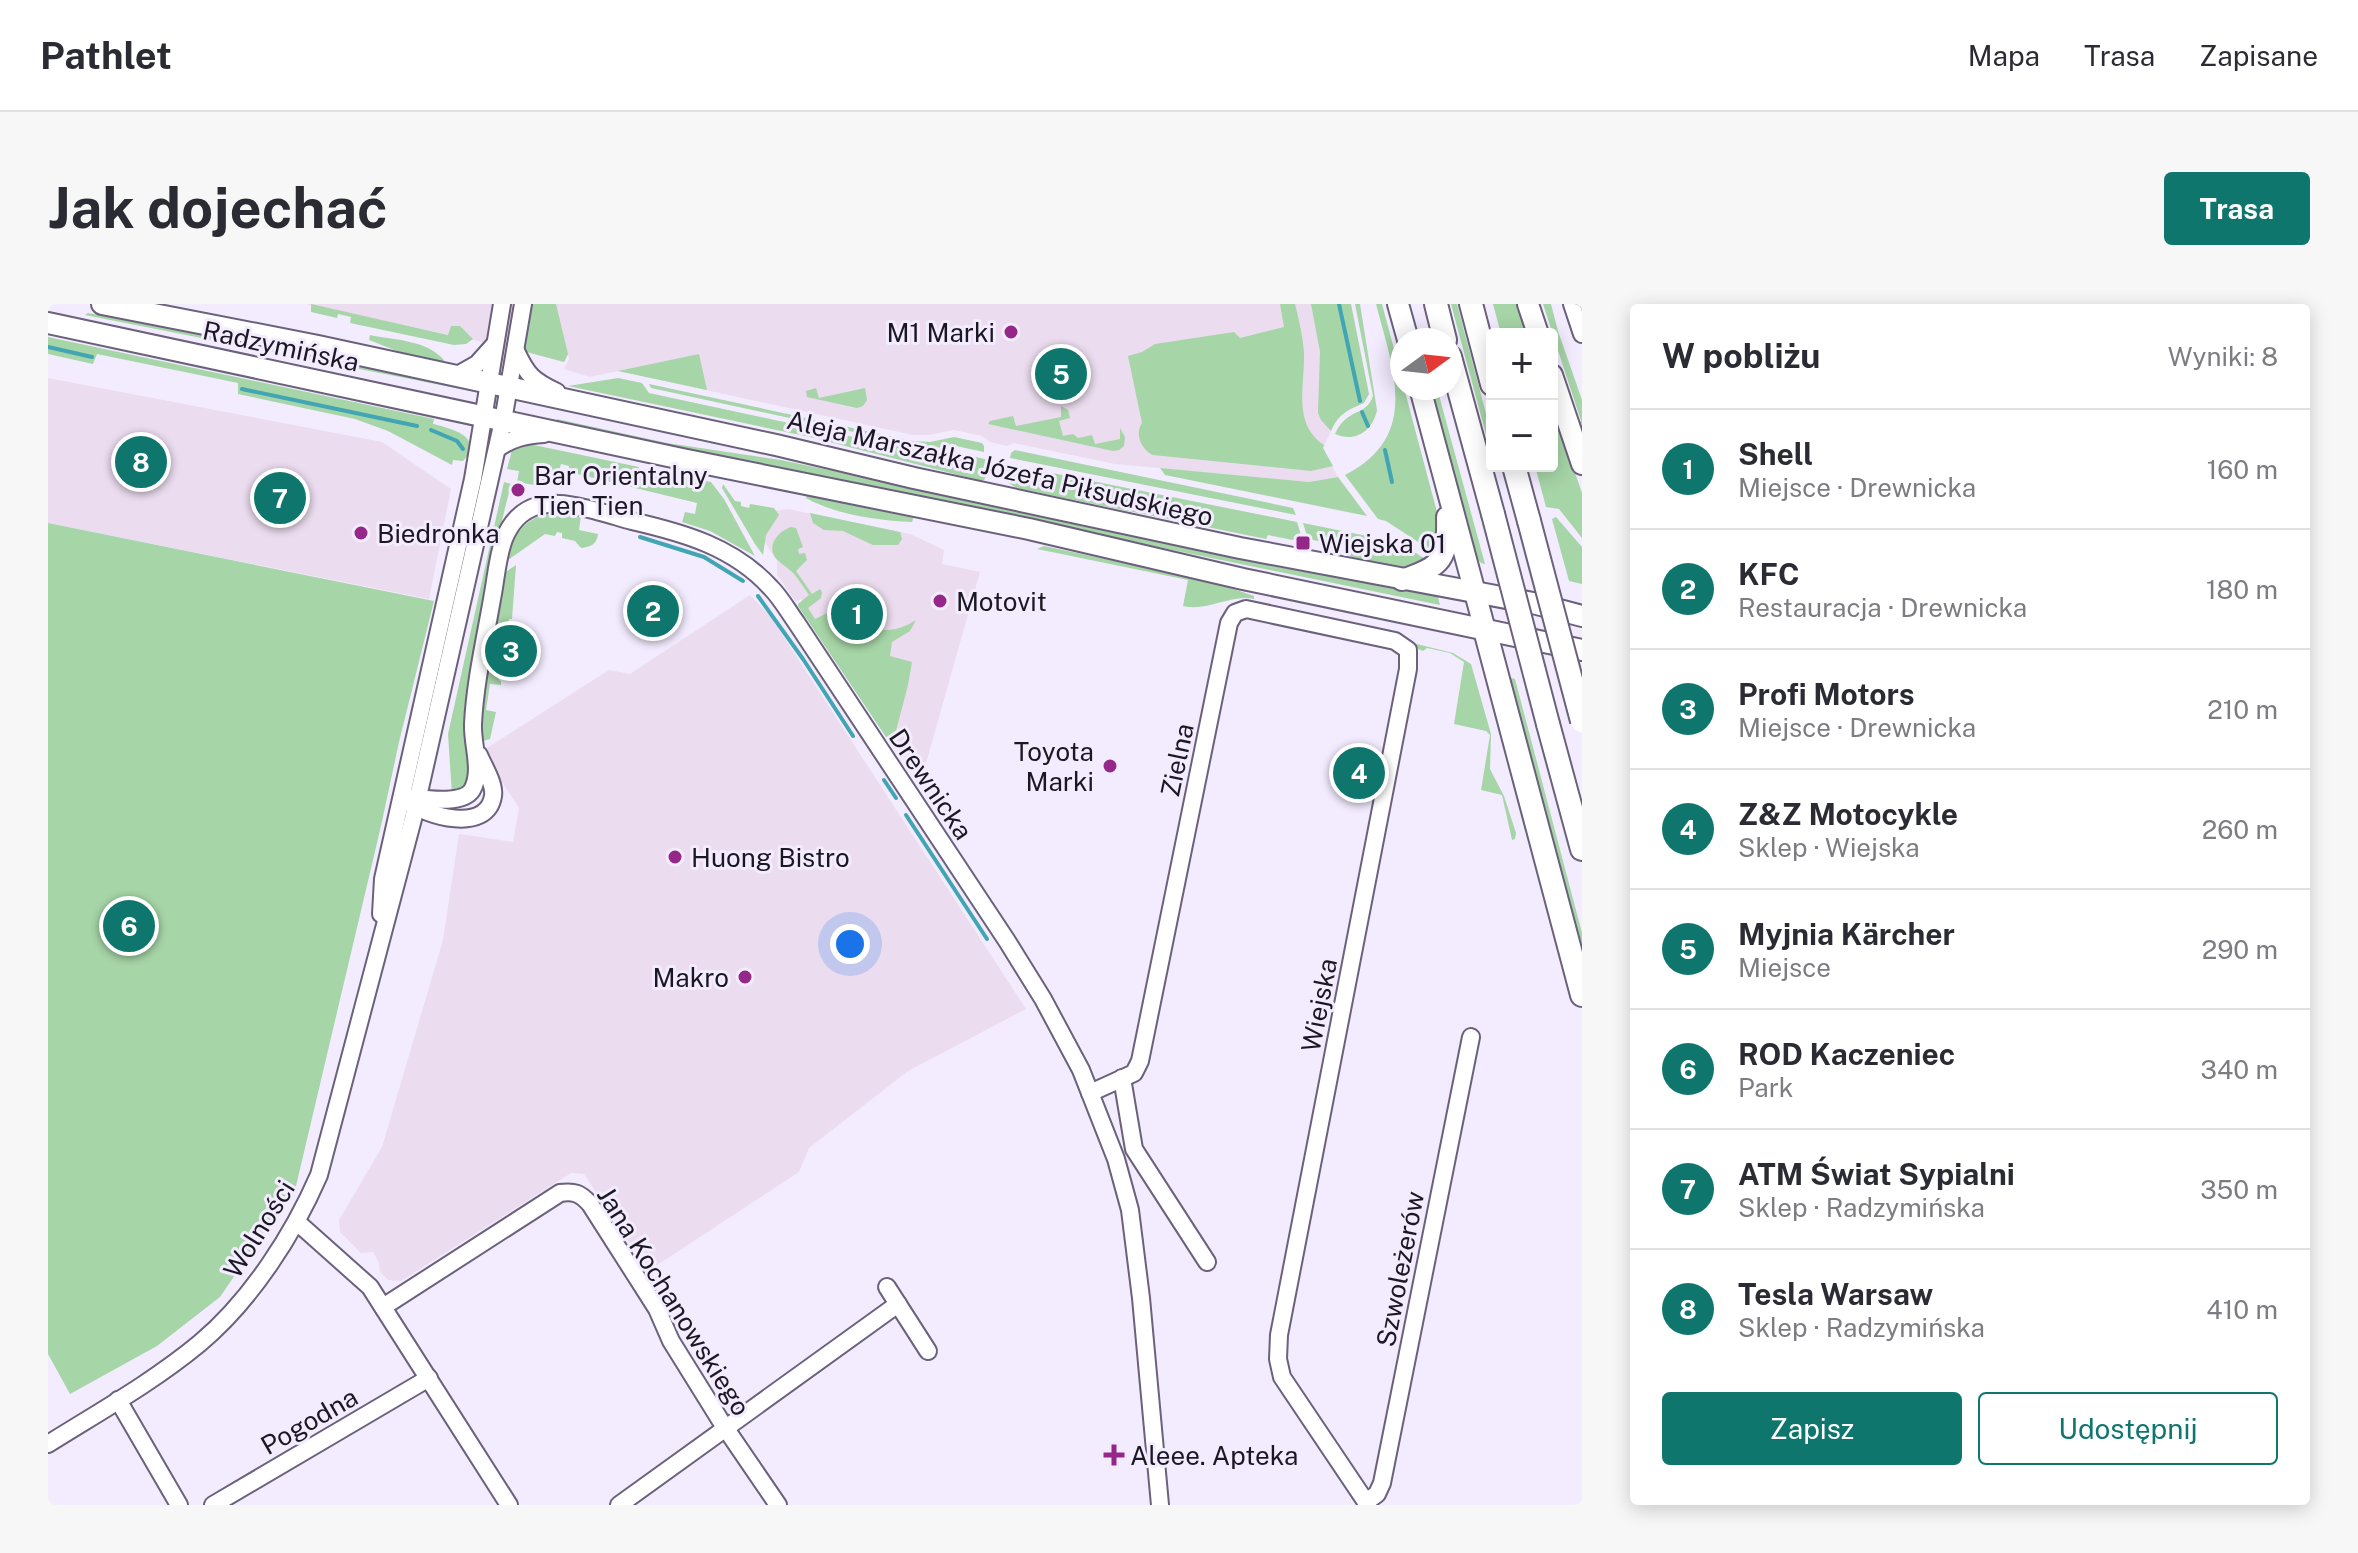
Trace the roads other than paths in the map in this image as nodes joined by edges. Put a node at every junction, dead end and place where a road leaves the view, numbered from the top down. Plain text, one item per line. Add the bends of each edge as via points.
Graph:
1 (102, 304) edge
2 (502, 304) edge
3 (523, 304) edge
4 (1398, 304) edge
5 (1436, 304) edge
6 (1471, 304) edge
7 (1528, 304) edge
8 (1572, 304) edge
9 (48, 323) edge
10 (1405, 328) edge
11 (1442, 328) edge
12 (1536, 328) edge
13 (1582, 334) edge
14 (495, 344) junction
15 (515, 349) junction
16 (1486, 361) edge
17 (408, 366) joint
18 (454, 377) junction
19 (488, 384) junction
20 (509, 388) junction
21 (1558, 393) edge
22 (1423, 400) edge
23 (1462, 400) edge
24 (579, 403) junction
25 (449, 409) junction
26 (494, 419) junction
27 (559, 433) junction
28 (480, 447) junction
29 (497, 449) junction
30 (1582, 464) edge
31 (1516, 472) edge
32 (1446, 484) junction
33 (1402, 580) junction
34 (1475, 592) junction
35 (1582, 616) edge
36 (1485, 630) junction
37 (1402, 644) joint
38 (1582, 650) edge
39 (1582, 721) edge
40 (412, 801) junction
41 (1582, 849) edge
42 (1582, 995) edge
43 (1471, 1037) dead end
44 (1122, 1078) junction
45 (1090, 1093) junction
46 (297, 1222) junction
47 (1207, 1262) dead end
48 (887, 1287) dead end
49 (898, 1304) junction
50 (383, 1307) junction
51 (928, 1351) dead end
52 (429, 1378) junction
53 (118, 1400) junction
54 (726, 1428) junction
55 (48, 1444) edge
56 (1367, 1504) edge
57 (179, 1505) edge
58 (213, 1505) edge
59 (509, 1505) edge
60 (619, 1505) edge
61 (778, 1505) edge
62 (1160, 1505) edge

1 - 17 main road, Radzymińska
2 - 14 street, Wolności
3 - 15 street, Wolności
4 - 10 main road
5 - 11 highway
6 - 16 highway
7 - 12 main road
8 - 13 street
9 - 25 main road, Radzymińska
14 - 18 street via 477,364
14 - 19 street, Wolności
15 - 20 street, Wolności
15 - 24 street via 537,383
17 - 18 main road, Aleja Marszałka Józefa Piłsudskiego
18 - 19 main road, Aleja Marszałka Józefa Piłsudskiego
19 - 20 main road, Aleja Marszałka Józefa Piłsudskiego
19 - 26 street, Wolności
20 - 24 main road, Aleja Marszałka Józefa Piłsudskiego
20 - 26 street, Wolności
21 - 30 main road
22 - 32 main road
23 - 41 highway, bridge
24 - 33 main road, Aleja Marszałka Józefa Piłsudskiego
25 - 26 main road, Radzymińska
25 - 28 street via 474,432
26 - 27 main road, Aleja Marszałka Józefa Piłsudskiego
26 - 28 street, Wolności
26 - 29 street, Wolności
27 - 29 street via 527,435
27 - 36 main road, Aleja Marszałka Józefa Piłsudskiego
28 - 40 street, Wolności
29 - 40 street, Wolności
31 - 39 highway, bridge
32 - 33 main road via 1445,551 1437,564
32 - 34 main road
33 - 34 main road, Aleja Marszałka Józefa Piłsudskiego
34 - 35 main road, Aleja Marszałka Józefa Piłsudskiego
34 - 36 main road
36 - 38 main road, Aleja Marszałka Józefa Piłsudskiego
36 - 42 highway
37 - 44 street, Zielna via 1246,609 1235,613 1140,1061 1134,1073
37 - 56 street, Wiejska via 1408,650 1408,669 1278,1359 1282,1377
40 - 45 street, Drewnicka via 431,814 462,820 490,804 492,787 473,729 476,699 501,550 519,516 537,506 564,504 686,535 732,555 773,590 1036,986
40 - 46 street, Wolności via 403,865 327,1150
43 - 56 street, Szwoleżerów via 1382,1483
44 - 45 street
44 - 47 street via 1134,1149
45 - 62 street, Drewnicka via 1130,1210
46 - 50 street via 370,1287
46 - 53 street, Wolności via 237,1307 202,1341
48 - 49 street
49 - 51 street
49 - 54 street
50 - 52 street
50 - 54 street, Jana Kochanowskiego via 560,1193 572,1191 590,1204
52 - 58 street, Pogodna
52 - 59 street
53 - 55 street, Wolności
53 - 57 street
54 - 60 street
54 - 61 street, Jana Kochanowskiego

